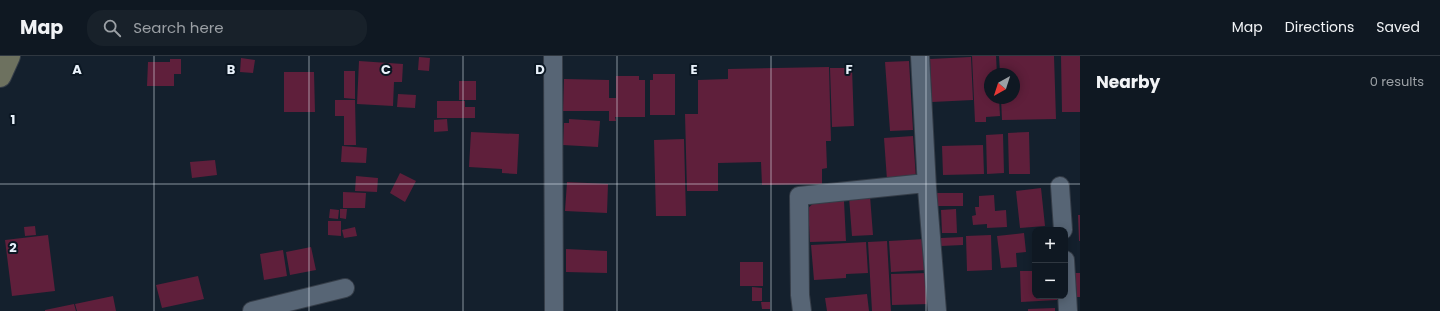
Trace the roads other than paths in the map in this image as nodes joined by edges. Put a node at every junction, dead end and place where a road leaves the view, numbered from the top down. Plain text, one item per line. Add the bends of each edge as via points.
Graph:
1 (19, 56) edge
2 (553, 56) edge
3 (920, 56) edge
4 (4, 68) edge
5 (926, 183) junction
6 (1060, 186) dead end
7 (1063, 227) edge
8 (1065, 263) edge
9 (345, 288) dead end
10 (252, 311) edge
11 (554, 311) edge
12 (802, 311) edge
13 (937, 311) edge
14 (1068, 311) edge

1 - 4 main road
2 - 11 street
3 - 5 street
5 - 12 street via 799,196
5 - 13 street
6 - 7 street
8 - 14 street
9 - 10 street

